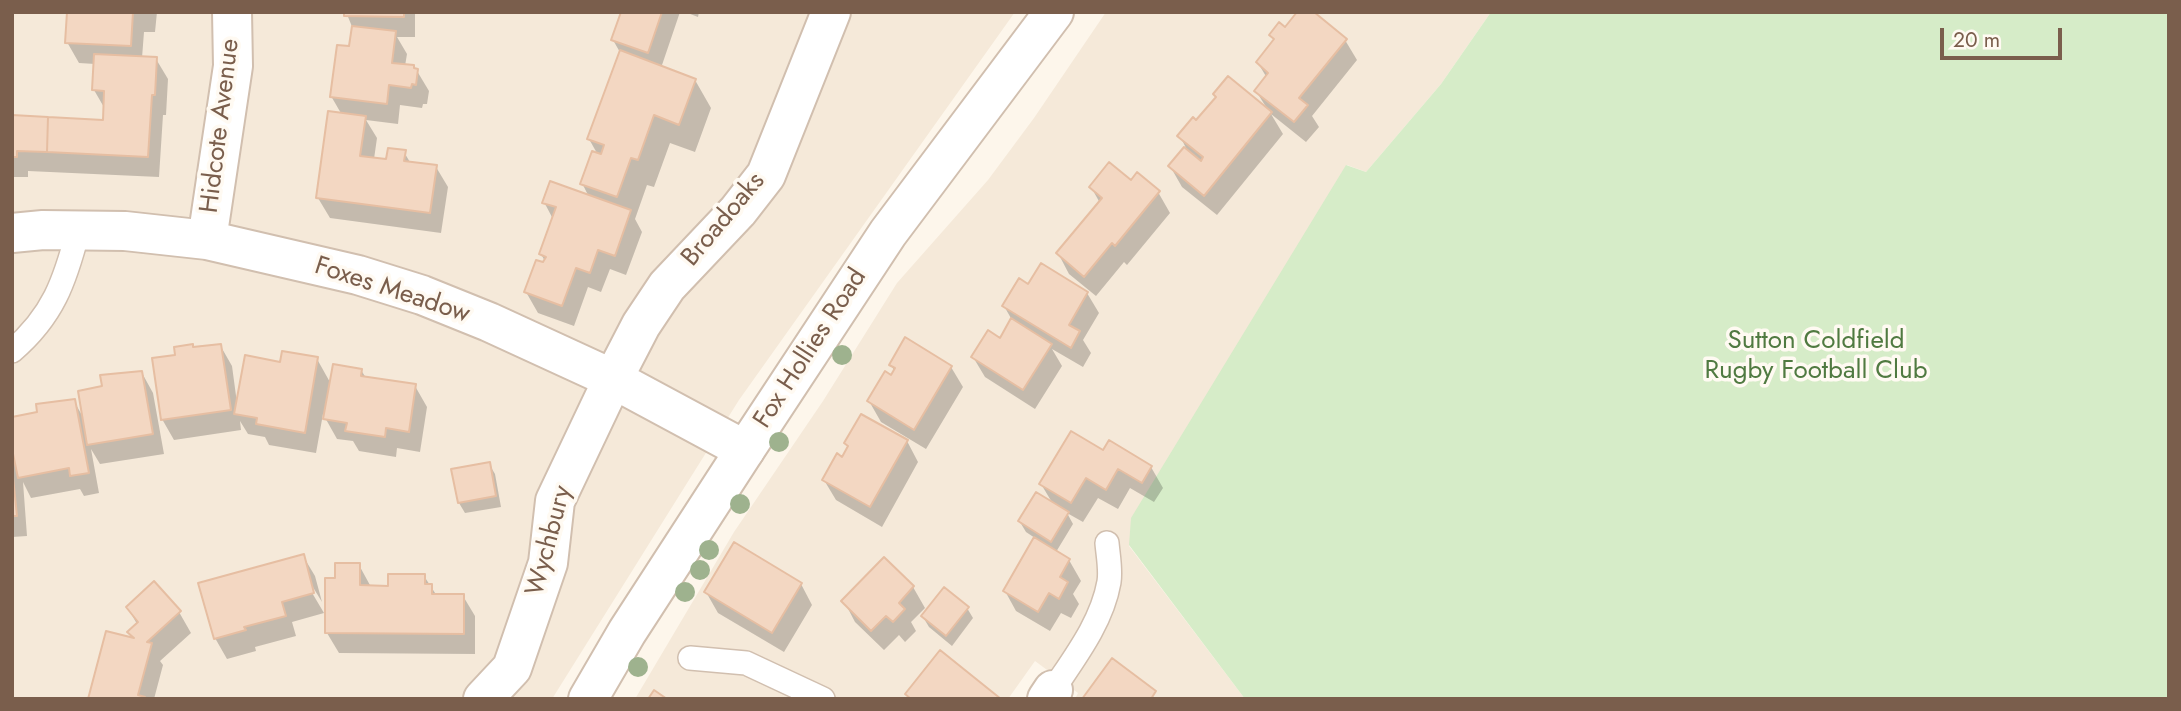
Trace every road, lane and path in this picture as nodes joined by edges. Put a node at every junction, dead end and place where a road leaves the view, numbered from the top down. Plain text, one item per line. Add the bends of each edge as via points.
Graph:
1 (232, 12) edge
2 (831, 12) edge
3 (1054, 12) edge
4 (78, 231) junction
5 (12, 233) edge
6 (207, 240) junction
7 (12, 351) edge
8 (613, 379) junction
9 (745, 450) junction
10 (1107, 543) dead end
11 (690, 658) dead end
12 (1050, 694) edge
13 (483, 699) edge
14 (587, 699) edge
15 (823, 699) edge

1 - 6 street, Hidcote Avenue via 233,66
2 - 8 street, Broadoaks via 766,175 667,286
3 - 9 street, Fox Hollies Road via 888,233
4 - 5 street, Foxes Meadow
4 - 6 street, Foxes Meadow
4 - 7 lane via 54,303
6 - 8 street, Foxes Meadow via 358,275 422,295
8 - 9 street, Foxes Meadow
8 - 13 street, Wychbury via 555,501 548,563 512,668
9 - 14 street, Fox Hollies Road
10 - 12 lane via 1110,580 1100,611
11 - 15 lane via 746,663

